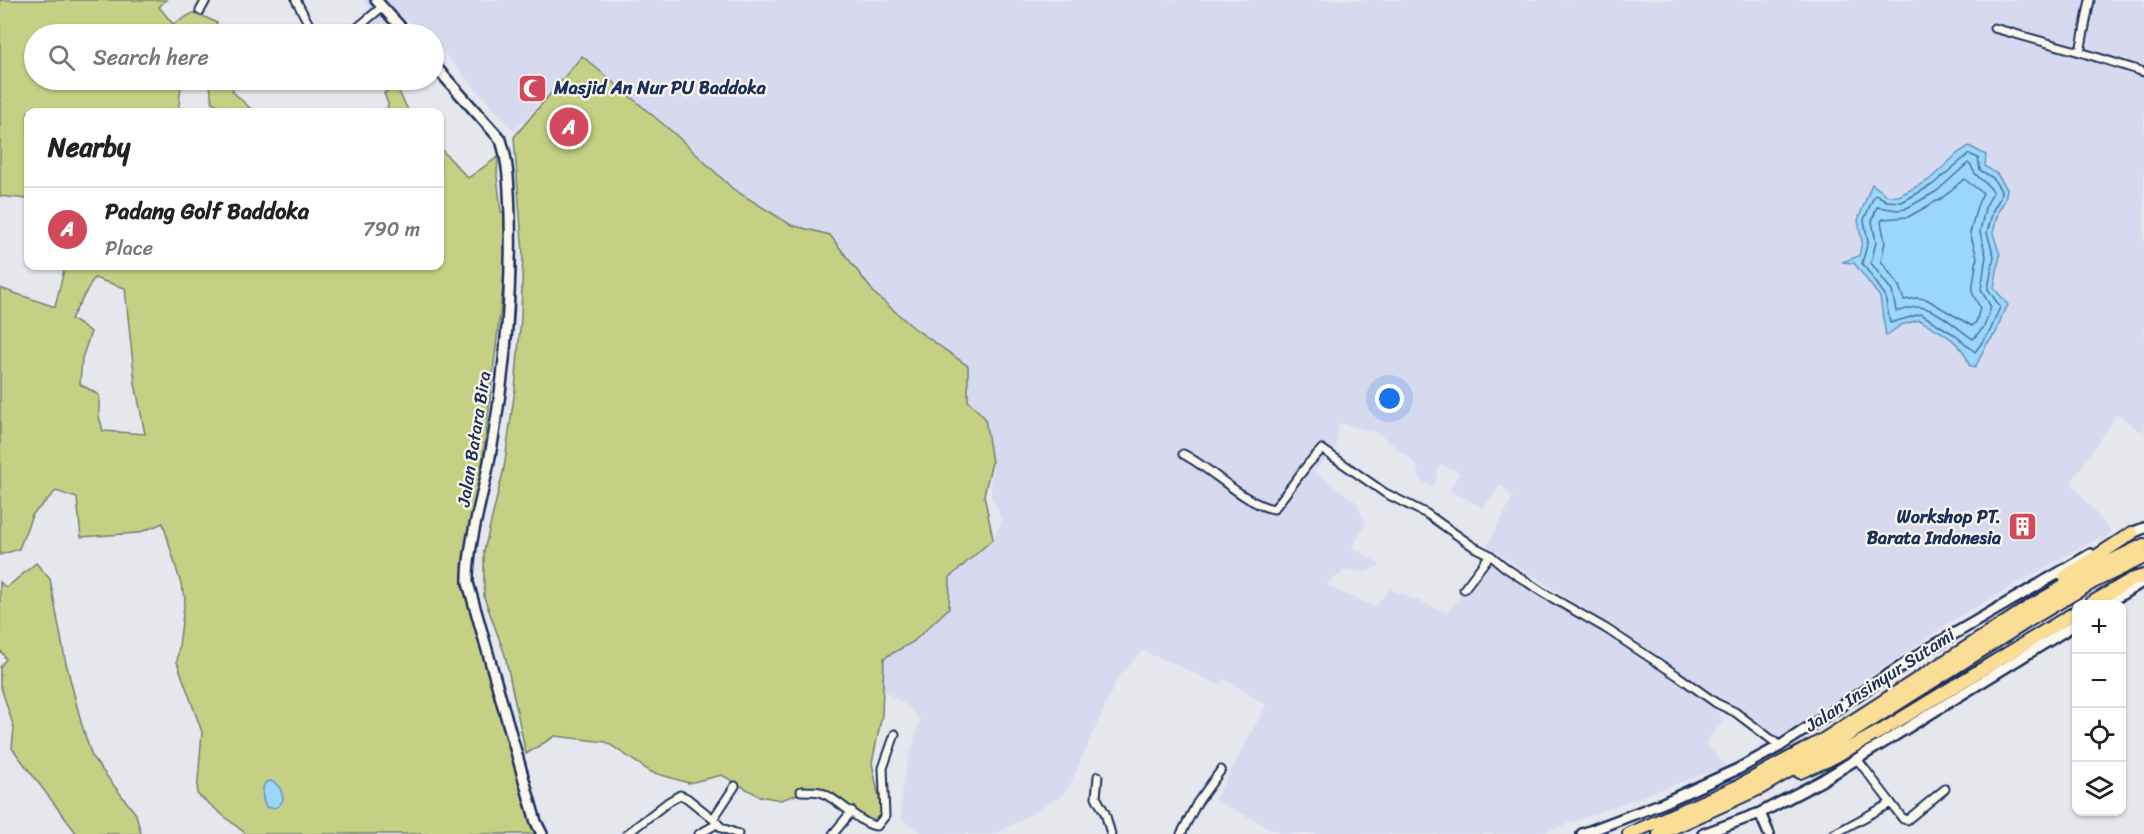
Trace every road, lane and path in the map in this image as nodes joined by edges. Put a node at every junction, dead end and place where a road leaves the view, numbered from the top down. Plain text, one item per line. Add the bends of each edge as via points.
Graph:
1 (206, 0) edge
2 (296, 0) edge
3 (2090, 0) edge
4 (379, 3) edge
5 (200, 11) dead end
6 (308, 24) edge
7 (359, 24) edge
8 (398, 24) edge
9 (1994, 28) dead end
10 (2080, 52) junction
11 (2144, 72) edge
12 (444, 75) edge
13 (1184, 454) dead end
14 (2144, 528) edge
15 (2132, 533) junction
16 (2142, 552) edge
17 (1490, 555) junction
18 (2144, 576) edge
19 (2144, 581) edge
20 (1464, 589) dead end
21 (2097, 600) edge
22 (2113, 600) edge
23 (2072, 614) edge
24 (2072, 626) edge
25 (1981, 637) junction
26 (895, 734) dead end
27 (1780, 746) junction
28 (1857, 759) junction
29 (1221, 770) dead end
30 (1098, 776) dead end
31 (735, 786) dead end
32 (1760, 788) junction
33 (1945, 789) dead end
34 (801, 791) dead end
35 (1892, 803) junction
36 (852, 811) junction
37 (1760, 813) junction
38 (715, 822) junction
39 (542, 834) edge
40 (627, 834) edge
41 (699, 834) edge
42 (738, 834) edge
43 (833, 834) edge
44 (1111, 834) edge
45 (1181, 834) edge
46 (1582, 834) edge
47 (1629, 834) edge
48 (1659, 834) edge
49 (1703, 834) edge
50 (1769, 834) edge
51 (1834, 834) edge

1 - 5 street
2 - 6 street
3 - 10 street
4 - 7 street
4 - 8 street
9 - 10 street
10 - 11 street
12 - 39 street, Jalan Batara Bira via 501,140 509,181 511,250 503,360 468,583
13 - 17 street via 1262,507 1274,509 1322,449 1385,493 1427,514
14 - 15 street
15 - 25 highway
15 - 27 street via 1923,652
16 - 25 highway, Jalan Insinyur Sutami via 2091,571
16 - 32 highway, Jalan Insinyur Sutami
17 - 20 street
17 - 27 street via 1542,592 1678,675 1716,704 1735,712
18 - 21 highway
19 - 22 street
23 - 32 highway via 1828,760
24 - 28 street
25 - 47 highway, Jalan Insinyur Sutami via 1822,740 1739,786
26 - 36 street via 883,768 884,819 872,826
27 - 46 street via 1690,792
28 - 35 street
28 - 37 street
29 - 45 street
30 - 44 street via 1096,797
31 - 38 street
32 - 48 highway, Jalan Insinyur Sutami
33 - 35 street via 1907,820
34 - 36 street via 823,793
35 - 51 street
36 - 43 street
37 - 49 street
37 - 50 street
38 - 40 street via 680,795
38 - 41 street
38 - 42 street

